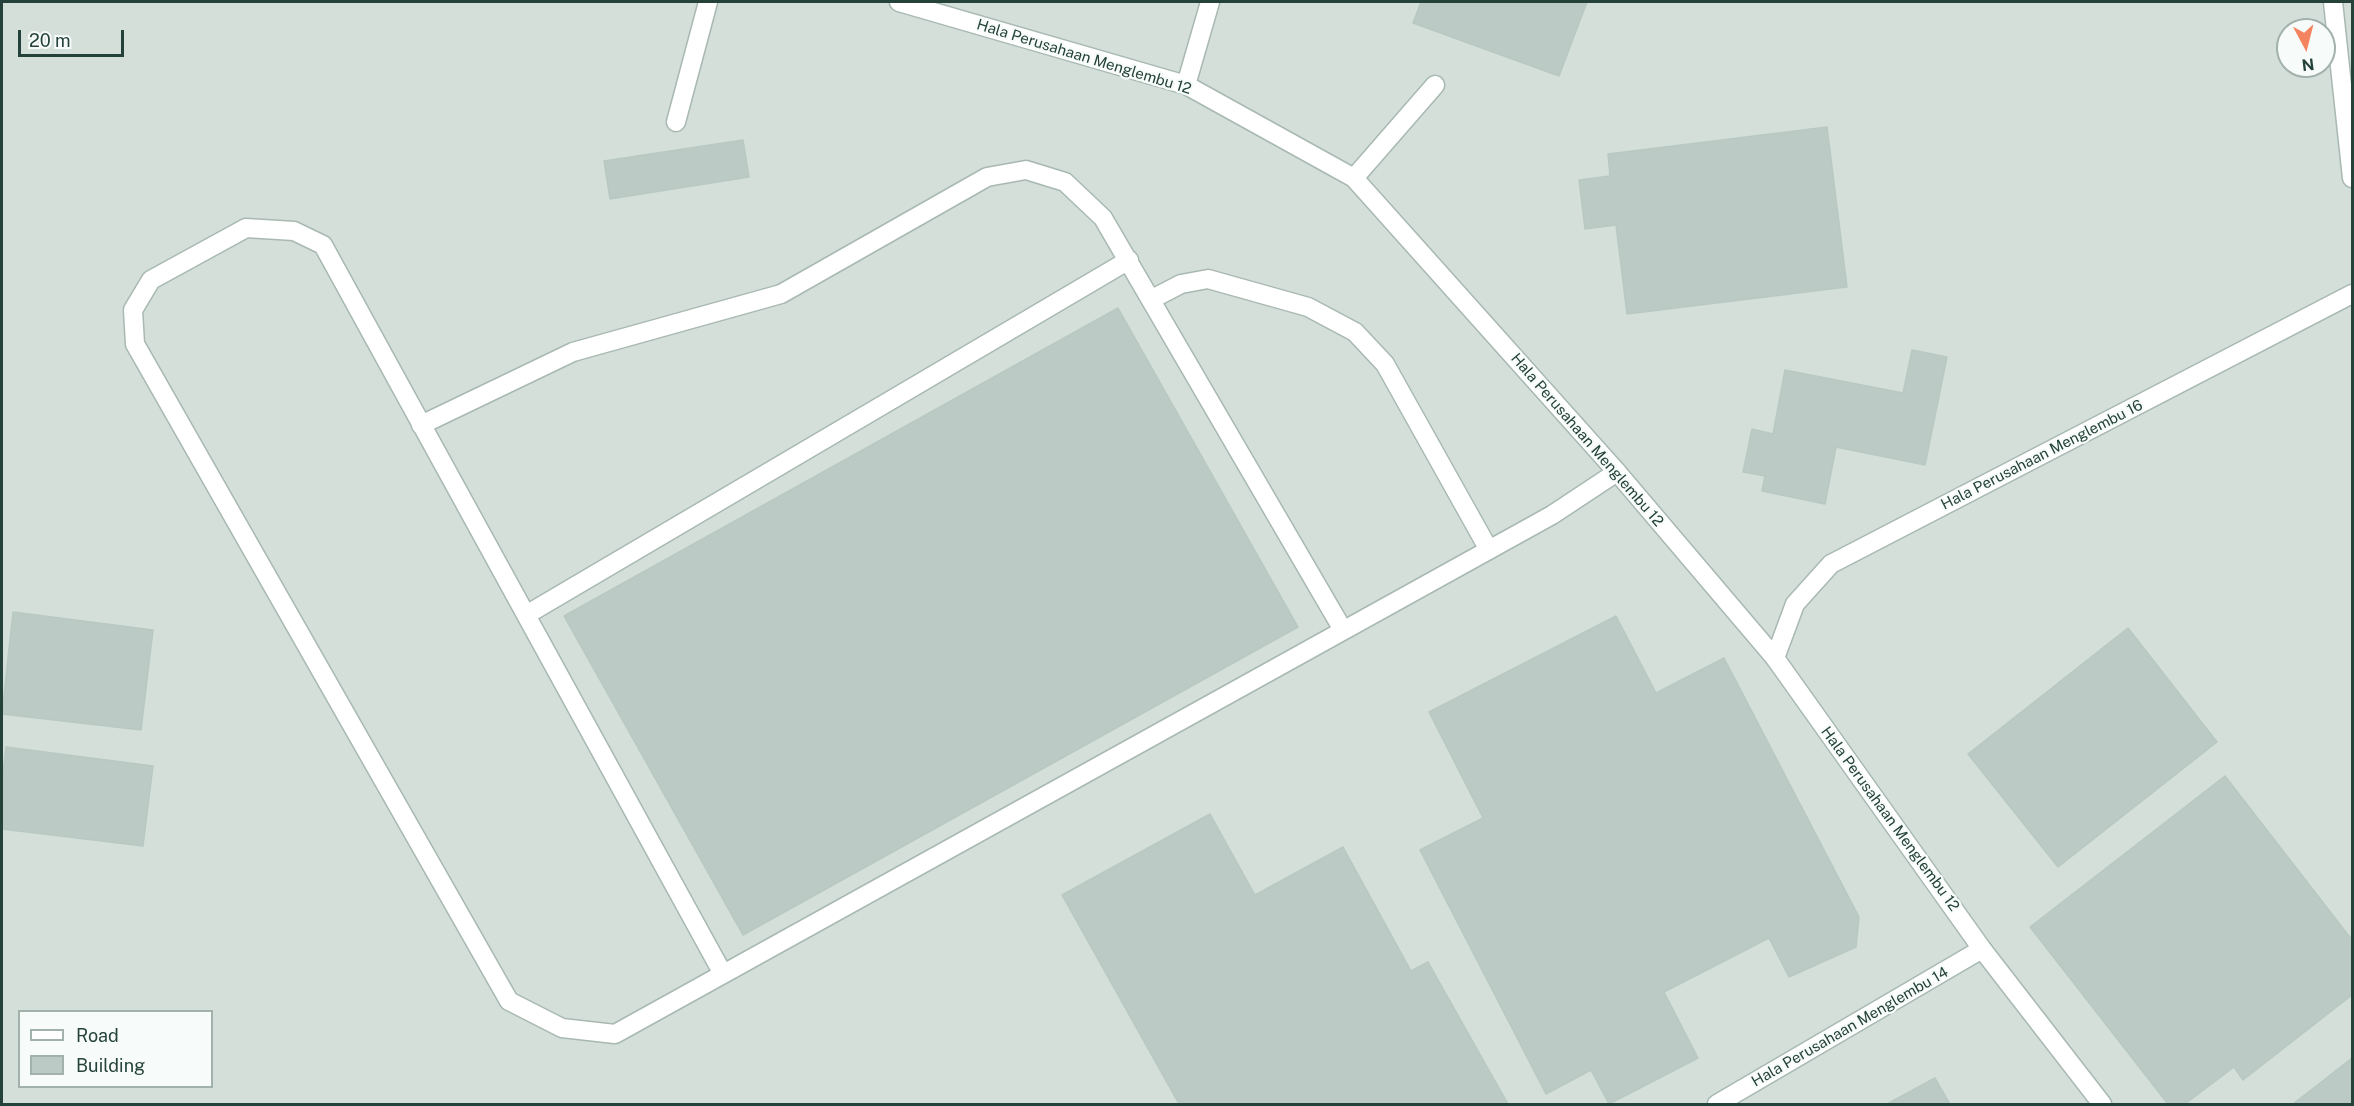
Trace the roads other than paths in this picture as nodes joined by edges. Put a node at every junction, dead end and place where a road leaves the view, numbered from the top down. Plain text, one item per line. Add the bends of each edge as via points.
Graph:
1 (708, 2) edge
2 (899, 2) edge
3 (1210, 2) edge
4 (2333, 2) edge
5 (1186, 85) junction
6 (1435, 85) dead end
7 (676, 122) dead end
8 (1354, 178) junction
9 (2352, 178) edge
10 (1129, 260) junction
11 (2352, 294) edge
12 (1152, 299) junction
13 (421, 424) junction
14 (1617, 472) junction
15 (1489, 550) junction
16 (526, 615) junction
17 (1343, 630) junction
18 (1774, 658) junction
19 (1982, 949) junction
20 (723, 974) junction
21 (1717, 1104) edge
22 (2102, 1104) edge

1 - 7 street
2 - 5 street, Hala Perusahaan Menglembu 12
3 - 5 street
4 - 9 street
5 - 8 street, Hala Perusahaan Menglembu 12
6 - 8 street
8 - 14 street, Hala Perusahaan Menglembu 12
10 - 12 street
10 - 13 street via 1103,218 1065,182 1026,170 987,177 781,294 573,352
10 - 16 street
11 - 18 street, Hala Perusahaan Menglembu 16 via 1831,564 1795,604
12 - 15 street via 1181,284 1208,279 1308,307 1355,332 1385,364
12 - 17 street
13 - 16 street
13 - 20 street via 323,245 294,231 246,228 151,280 133,310 135,344 509,1001 562,1028 615,1034
14 - 15 street
14 - 18 street, Hala Perusahaan Menglembu 12
15 - 17 street
16 - 20 street
17 - 20 street
18 - 19 street, Hala Perusahaan Menglembu 12
19 - 21 street, Hala Perusahaan Menglembu 14
19 - 22 street, Hala Perusahaan Menglembu 12

